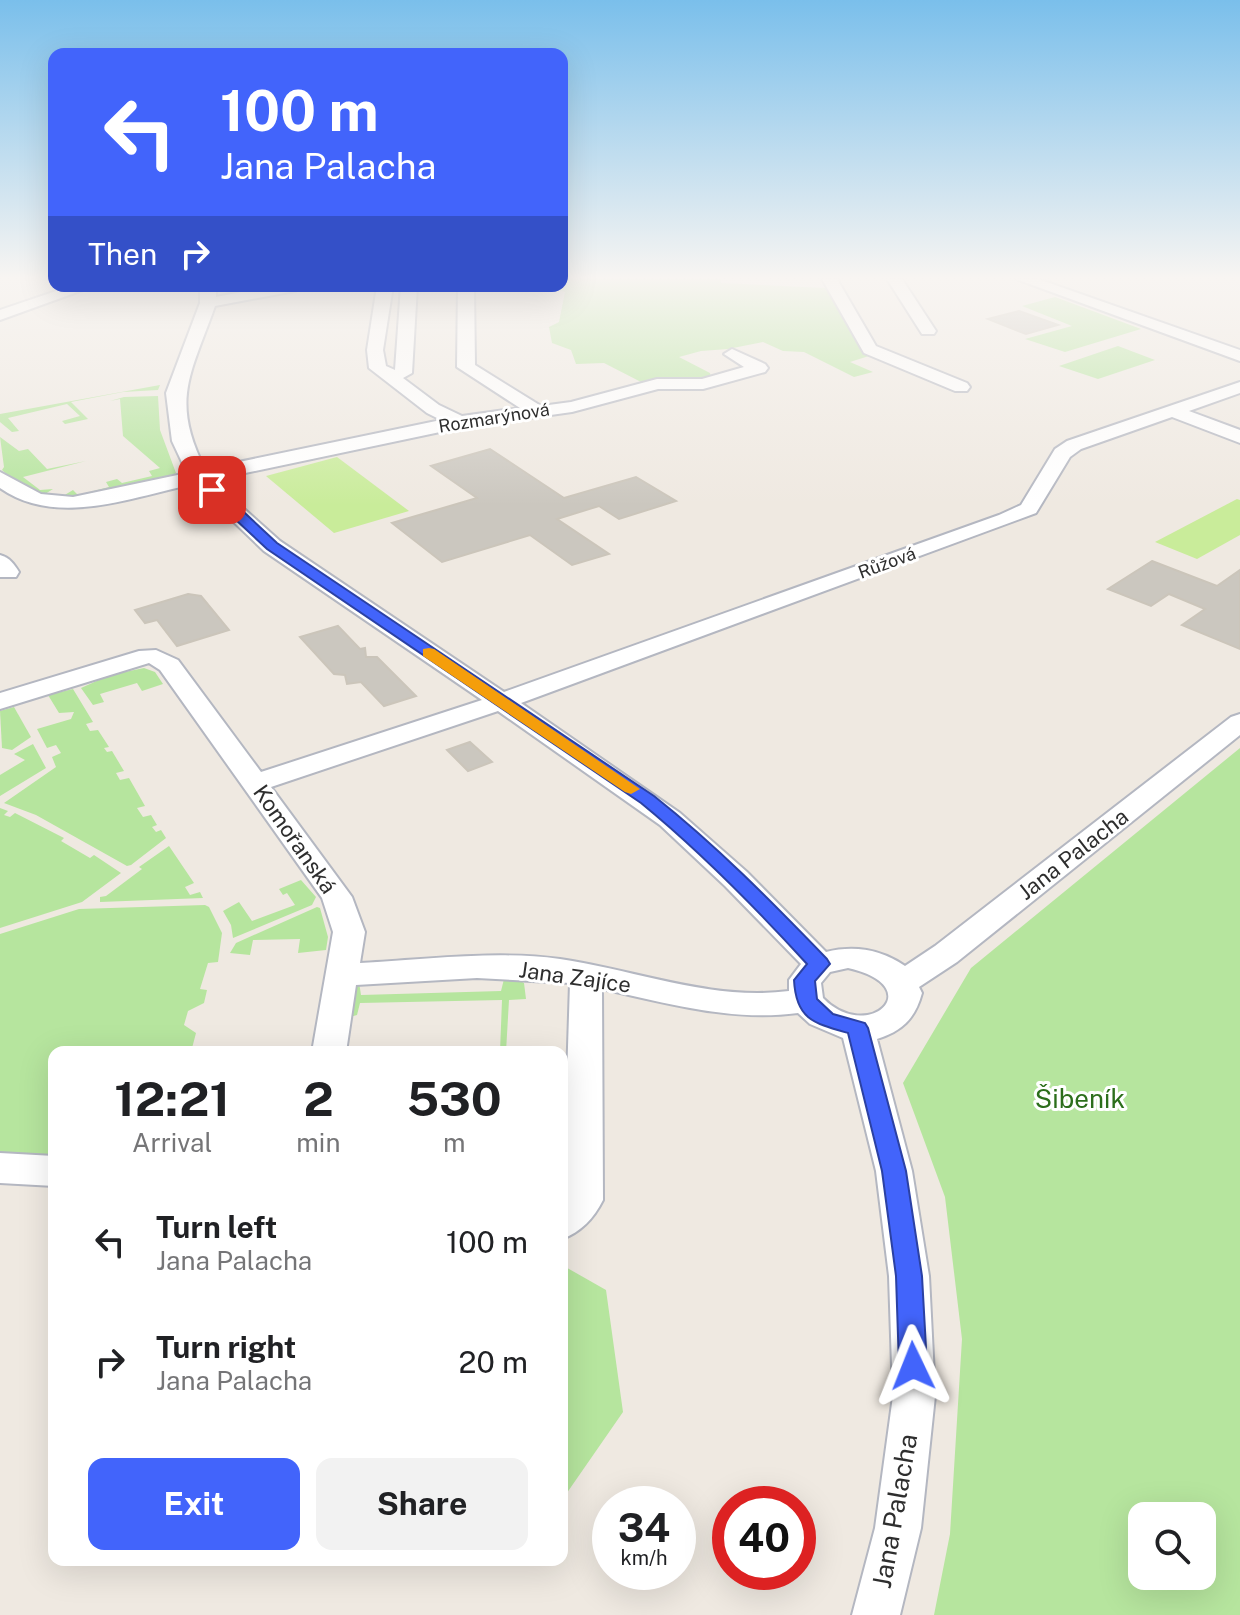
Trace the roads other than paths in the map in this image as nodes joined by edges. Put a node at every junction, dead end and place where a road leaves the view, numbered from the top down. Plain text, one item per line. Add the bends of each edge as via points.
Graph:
1 (188, 354) edge
2 (376, 354) edge
3 (404, 354) edge
4 (466, 354) edge
5 (732, 354) dead end
6 (883, 354) edge
7 (390, 377) junction
8 (961, 387) dead end
9 (1240, 387) edge
10 (1171, 410) junction
11 (537, 411) junction
12 (459, 422) junction
13 (1240, 437) edge
14 (0, 478) edge
15 (199, 478) junction
16 (0, 701) edge
17 (503, 701) junction
18 (1240, 722) edge
19 (255, 783) junction
20 (819, 964) junction
21 (343, 975) junction
22 (586, 976) junction
23 (903, 982) junction
24 (806, 1000) junction
25 (857, 1028) junction
26 (330, 1046) edge
27 (0, 1168) edge
28 (48, 1171) edge
29 (568, 1217) edge
30 (876, 1615) edge

1 - 15 street via 175,393 181,441
2 - 7 street via 378,368
3 - 7 street via 403,373
4 - 11 street via 466,367
5 - 11 street, Rozmarýnová via 759,368 703,384 657,384
6 - 8 street
7 - 12 street
9 - 10 street, Růžová
10 - 13 street
10 - 17 street, Růžová via 1062,453 1029,509
11 - 12 street, Rozmarýnová
12 - 15 street, Rozmarýnová
14 - 15 street, Rozmarýnová via 24,497 73,503
15 - 17 street via 272,546
16 - 19 street, Komořanská via 156,657 169,665
17 - 19 street, Růžová
17 - 20 street via 697,839
18 - 23 street, Jana Palacha via 946,954
19 - 21 street, Komořanská via 337,897 349,932
20 - 23 street via 832,958 865,958
20 - 24 street via 805,980
21 - 22 street, Jana Zajíce via 501,968
21 - 26 street, Komořanská
22 - 24 street, Jana Zajíce via 742,1004
22 - 29 street via 584,1200
23 - 25 street via 907,994 899,1015 874,1027
24 - 25 street via 826,1019
25 - 30 street, Jana Palacha via 894,1171 909,1276 914,1396 898,1528
27 - 28 street

